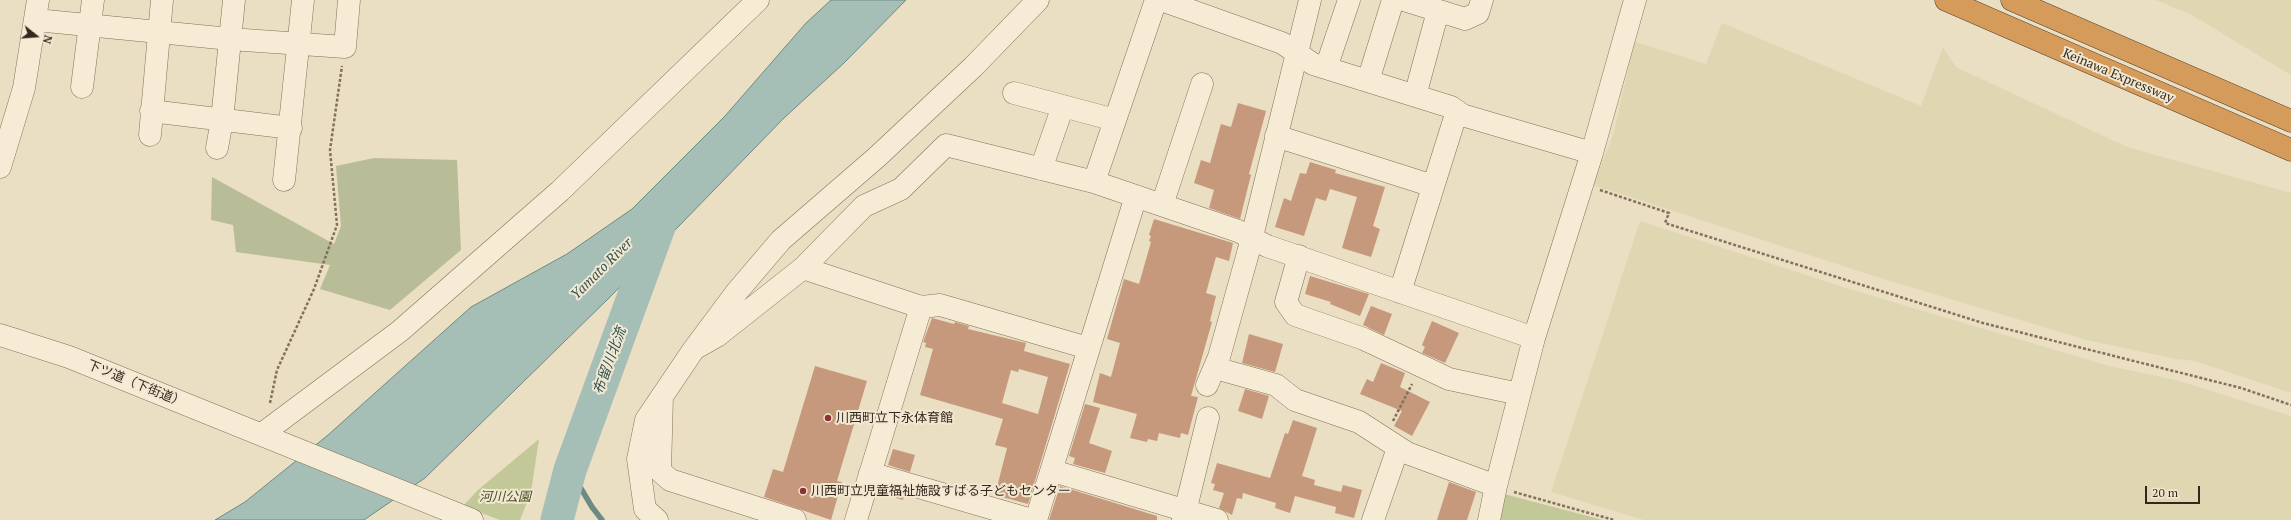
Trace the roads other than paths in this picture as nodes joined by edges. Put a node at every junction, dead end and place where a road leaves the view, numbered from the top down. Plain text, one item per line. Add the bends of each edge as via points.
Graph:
1 (93, 0) edge
2 (162, 0) edge
3 (234, 0) edge
4 (303, 0) edge
5 (349, 0) edge
6 (758, 0) edge
7 (1038, 0) edge
8 (1156, 0) edge
9 (1161, 0) edge
10 (1310, 0) edge
11 (1348, 0) edge
12 (1393, 0) edge
13 (1404, 0) edge
14 (1482, 0) edge
15 (1635, 0) edge
16 (1946, 0) edge
17 (2012, 0) edge
18 (37, 10) edge
19 (1438, 11) junction
20 (90, 25) junction
21 (159, 32) junction
22 (230, 39) junction
23 (299, 44) junction
24 (1295, 53) junction
25 (1326, 68) junction
26 (1368, 81) junction
27 (1202, 84) dead end
28 (82, 87) dead end
29 (1014, 93) dead end
30 (1414, 96) junction
31 (1063, 106) junction
32 (151, 111) junction
33 (1457, 111) junction
34 (222, 120) junction
35 (1115, 120) junction
36 (2291, 121) edge
37 (291, 128) junction
38 (150, 135) dead end
39 (1276, 136) junction
40 (217, 148) dead end
41 (2291, 150) edge
42 (1592, 153) junction
43 (0, 167) edge
44 (1041, 169) junction
45 (284, 180) dead end
46 (1094, 182) junction
47 (1433, 186) junction
48 (1136, 196) junction
49 (1162, 205) junction
50 (1252, 238) junction
51 (1299, 256) junction
52 (804, 268) junction
53 (1400, 292) junction
54 (921, 307) junction
55 (0, 335) edge
56 (1534, 338) junction
57 (1088, 348) junction
58 (694, 349) junction
59 (1519, 394) junction
60 (662, 396) junction
61 (1208, 418) dead end
62 (266, 436) junction
63 (1391, 443) junction
64 (1053, 471) junction
65 (870, 473) junction
66 (1496, 486) junction
67 (462, 516) edge
68 (1185, 516) edge
69 (641, 517) edge
70 (795, 520) edge
71 (856, 520) edge
72 (1032, 520) edge
73 (1036, 520) edge
74 (1217, 520) edge
75 (1373, 520) edge
76 (1489, 520) edge

1 - 20 street
2 - 21 street
3 - 22 street
4 - 23 street
5 - 23 street via 345,47
6 - 62 street via 560,191 400,331
7 - 58 street via 973,67 888,147 781,240 735,294
8 - 35 street
9 - 24 street via 1282,43
10 - 24 street
11 - 25 street
12 - 26 street
13 - 19 street
14 - 19 street via 1478,13 1465,19
15 - 42 street
16 - 41 highway, Keinawa Expressway
17 - 36 highway, Keinawa Expressway
18 - 20 street
18 - 43 street via 24,88
19 - 30 street
20 - 21 street
20 - 28 street
21 - 22 street
21 - 32 street
22 - 23 street
22 - 34 street
23 - 37 street
24 - 25 street via 1313,64
24 - 39 street
25 - 26 street
26 - 30 street
27 - 49 street
29 - 31 street
30 - 33 street
31 - 35 street
31 - 44 street
32 - 34 street
32 - 38 street
33 - 42 street via 1462,115
33 - 47 street
34 - 37 street
34 - 40 street
35 - 46 street
37 - 45 street
39 - 47 street
39 - 50 street
42 - 56 street
44 - 46 street
44 - 52 street via 946,145 901,188 864,206
46 - 48 street
47 - 53 street
48 - 49 street
48 - 57 street
49 - 50 street
50 - 51 street
50 - 63 street via 1211,377 1276,385 1295,400 1360,422
51 - 53 street
51 - 59 street via 1286,302 1295,315 1364,339 1449,379
52 - 54 street
52 - 58 street via 718,336
53 - 56 street
54 - 57 street via 940,305
54 - 65 street
55 - 62 street, 下ツ道（下街道） via 69,357
56 - 59 street
57 - 64 street
58 - 60 street
59 - 66 street
60 - 69 street via 646,420 638,459
60 - 70 street via 660,471 670,480
61 - 68 street
62 - 67 street, 下ツ道（下街道）
63 - 66 street via 1407,453
63 - 75 street
64 - 68 street
64 - 73 street via 1047,482
65 - 71 street
65 - 72 street
66 - 76 street
68 - 74 street

